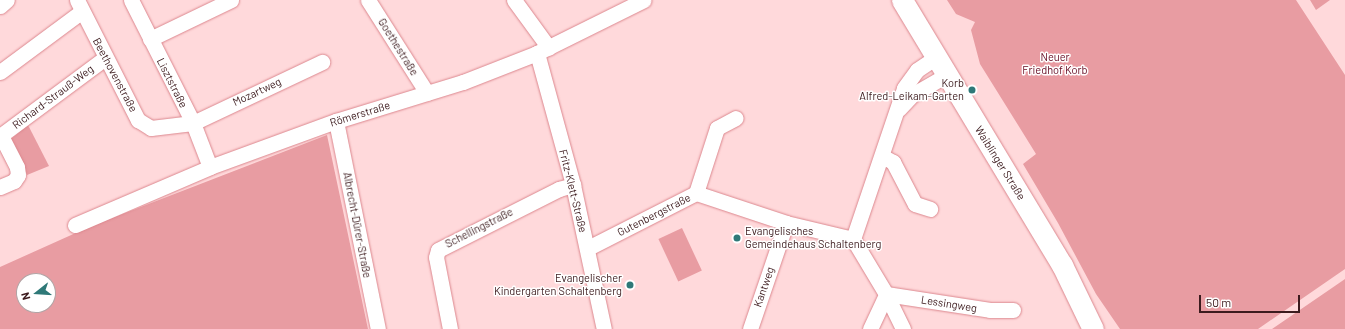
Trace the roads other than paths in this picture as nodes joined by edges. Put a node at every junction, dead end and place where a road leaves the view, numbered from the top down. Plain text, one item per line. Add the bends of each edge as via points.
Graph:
1 (7, 0) edge
2 (131, 0) edge
3 (231, 0) edge
4 (368, 0) edge
5 (514, 0) edge
6 (644, 0) edge
7 (902, 0) edge
8 (0, 6) edge
9 (80, 6) edge
10 (150, 39) junction
11 (543, 51) junction
12 (105, 58) junction
13 (322, 62) dead end
14 (940, 66) junction
15 (0, 72) edge
16 (427, 93) junction
17 (895, 114) junction
18 (736, 118) dead end
19 (336, 121) junction
20 (193, 123) junction
21 (0, 136) edge
22 (882, 156) junction
23 (210, 167) junction
24 (573, 185) junction
25 (0, 187) edge
26 (696, 193) junction
27 (930, 209) dead end
28 (786, 223) junction
29 (75, 225) dead end
30 (853, 239) junction
31 (588, 248) junction
32 (886, 294) junction
33 (1013, 310) dead end
34 (378, 329) edge
35 (450, 329) edge
36 (604, 329) edge
37 (750, 329) edge
38 (870, 329) edge
39 (903, 329) edge
40 (1093, 329) edge

1 - 8 street
2 - 10 street, Lisztstraße
3 - 10 street
4 - 16 street, Goethestraße
5 - 11 street, Fritz-Klett-Straße
6 - 11 street, Römerstraße
7 - 14 street, Waiblinger Straße
9 - 12 street, Beethovenstraße
9 - 15 street
10 - 20 street, Lisztstraße
11 - 16 street, Römerstraße
11 - 24 street, Fritz-Klett-Straße
12 - 20 street, Beethovenstraße via 138,120 151,128
12 - 21 street, Richard-Strauß-Weg
13 - 20 street, Mozartweg
14 - 17 street
14 - 17 street via 909,78
14 - 40 street, Waiblinger Straße via 1062,265
16 - 19 street, Römerstraße
17 - 22 street
18 - 26 street via 717,128
19 - 23 street, Römerstraße
19 - 34 street, Albrecht-Dürer-Straße
20 - 23 street, Lisztstraße
21 - 25 street, Richard-Strauß-Weg via 17,168 18,175 14,181
22 - 27 street via 893,162 914,204
22 - 30 street
23 - 29 street, Römerstraße
24 - 31 street, Fritz-Klett-Straße
24 - 35 street, Schellingstraße via 559,189 438,250 436,257
26 - 28 street, Gutenbergstraße
26 - 31 street, Gutenbergstraße
28 - 30 street, Gutenbergstraße
28 - 37 street, Kantweg
30 - 32 street
31 - 36 street, Fritz-Klett-Straße
32 - 33 street, Lessingweg via 990,310
32 - 38 street
32 - 39 street

